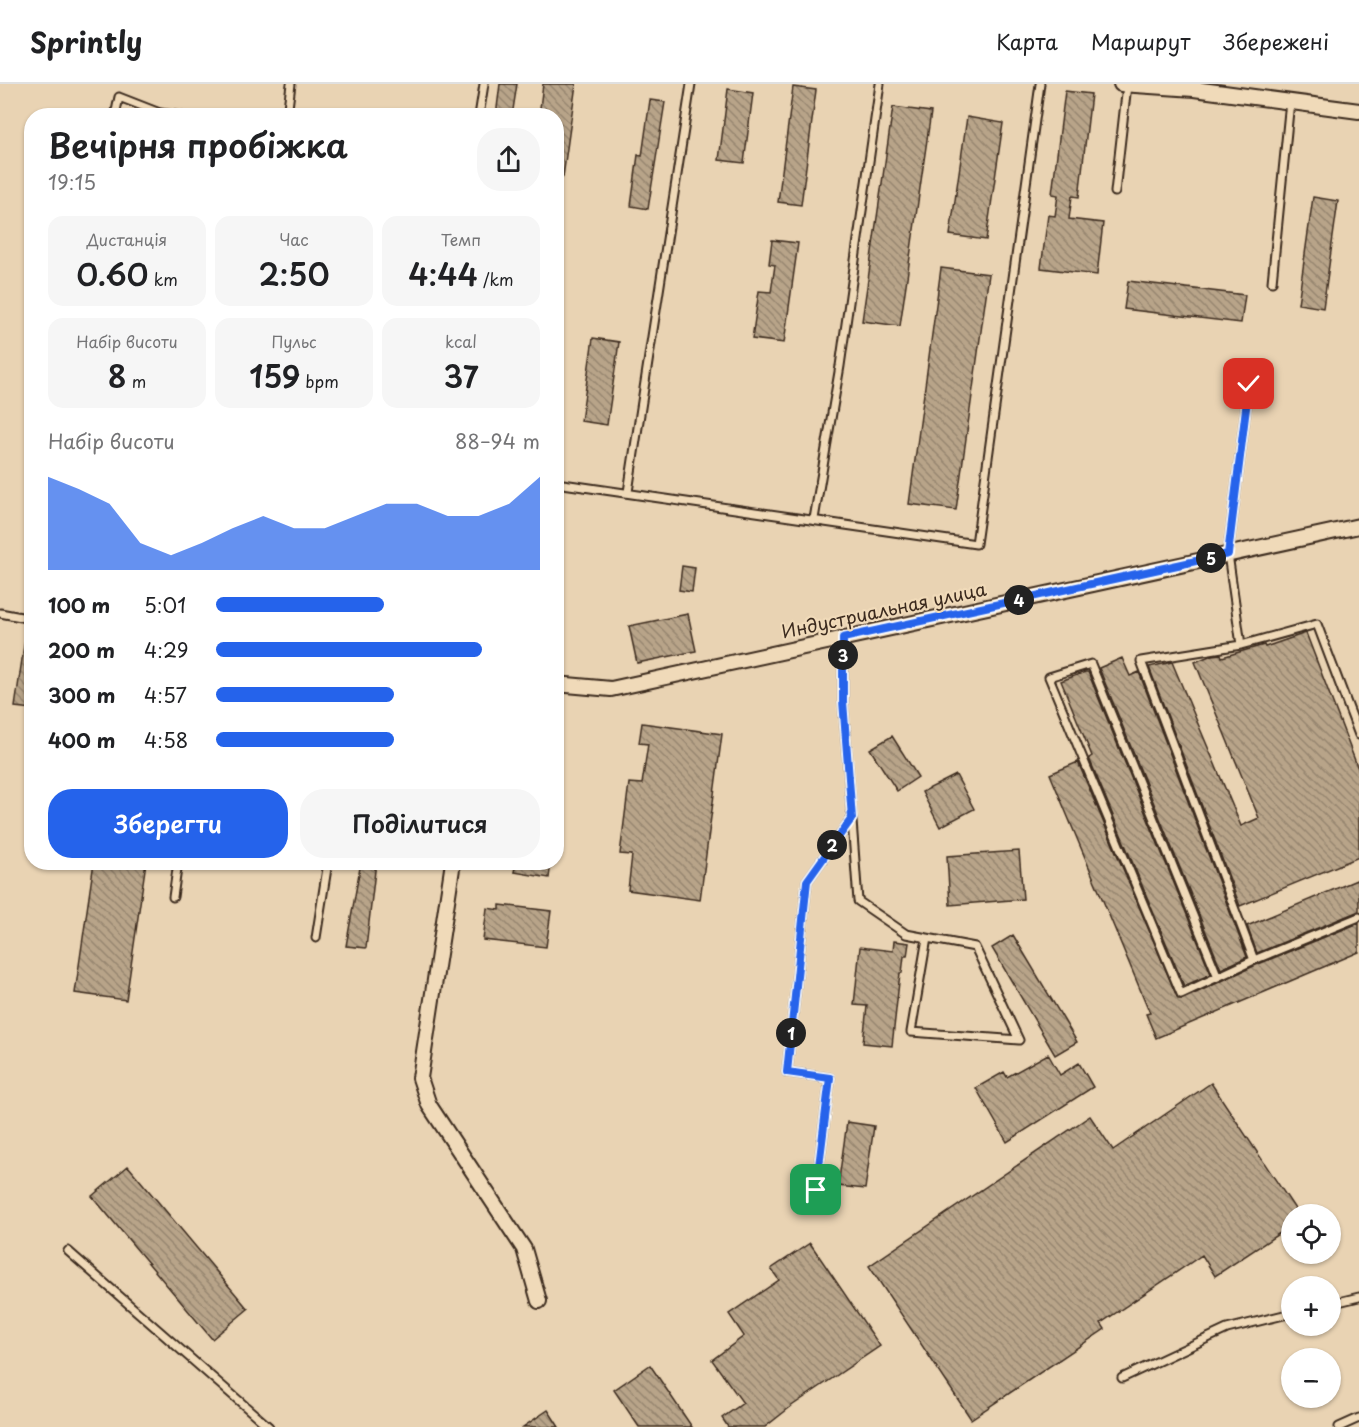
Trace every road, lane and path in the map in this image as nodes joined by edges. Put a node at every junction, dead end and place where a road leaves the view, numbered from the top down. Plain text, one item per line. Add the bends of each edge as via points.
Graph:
1 (291, 84) edge
2 (483, 84) edge
3 (691, 84) edge
4 (880, 84) edge
5 (1040, 84) edge
6 (1121, 84) edge
7 (1127, 85) edge
8 (1194, 86) edge
9 (1290, 101) junction
10 (117, 108) edge
11 (147, 108) edge
12 (288, 108) edge
13 (480, 108) edge
14 (1359, 111) edge
15 (1115, 192) dead end
16 (1272, 282) dead end
17 (1249, 384) dead end
18 (564, 484) edge
19 (628, 492) junction
20 (814, 519) junction
21 (1359, 526) edge
22 (1228, 554) junction
23 (0, 613) edge
24 (24, 618) edge
25 (843, 638) junction
26 (1241, 645) junction
27 (564, 685) edge
28 (1359, 735) edge
29 (852, 818) junction
30 (177, 870) edge
31 (327, 870) edge
32 (452, 870) edge
33 (173, 897) dead end
34 (1359, 917) edge
35 (316, 938) dead end
36 (927, 938) junction
37 (1254, 960) junction
38 (1218, 977) junction
39 (816, 1190) dead end
40 (68, 1251) dead end
41 (1359, 1297) edge
42 (539, 1301) dead end
43 (1341, 1301) edge
44 (1281, 1316) edge
45 (1122, 1378) dead end
46 (1359, 1418) edge
47 (269, 1427) edge
48 (1339, 1427) edge

1 - 12 lane
2 - 13 lane
3 - 19 lane
4 - 20 lane
5 - 20 lane via 976,544
6 - 7 street
7 - 8 street
7 - 15 lane
8 - 9 street
9 - 14 street
9 - 16 lane
10 - 11 lane via 119,97
17 - 22 lane
18 - 19 lane
19 - 20 lane
21 - 22 street, Индустриальная улица
22 - 25 street, Индустриальная улица
22 - 26 lane
23 - 24 lane
25 - 27 street, Индустриальная улица via 611,689
25 - 29 lane via 843,701
26 - 28 lane via 1317,624
26 - 37 lane via 1141,661
29 - 36 lane via 858,901 906,934
29 - 39 lane via 807,881 787,1072 830,1078
30 - 33 lane
31 - 35 lane
32 - 42 street via 420,1078 429,1105 524,1249
34 - 37 lane
36 - 36 lane via 975,946 1019,1040 911,1032
37 - 38 lane
38 - 38 lane via 1181,994 1049,677 1091,664
40 - 47 lane
41 - 43 lane
44 - 45 lane via 1227,1329
46 - 48 lane

